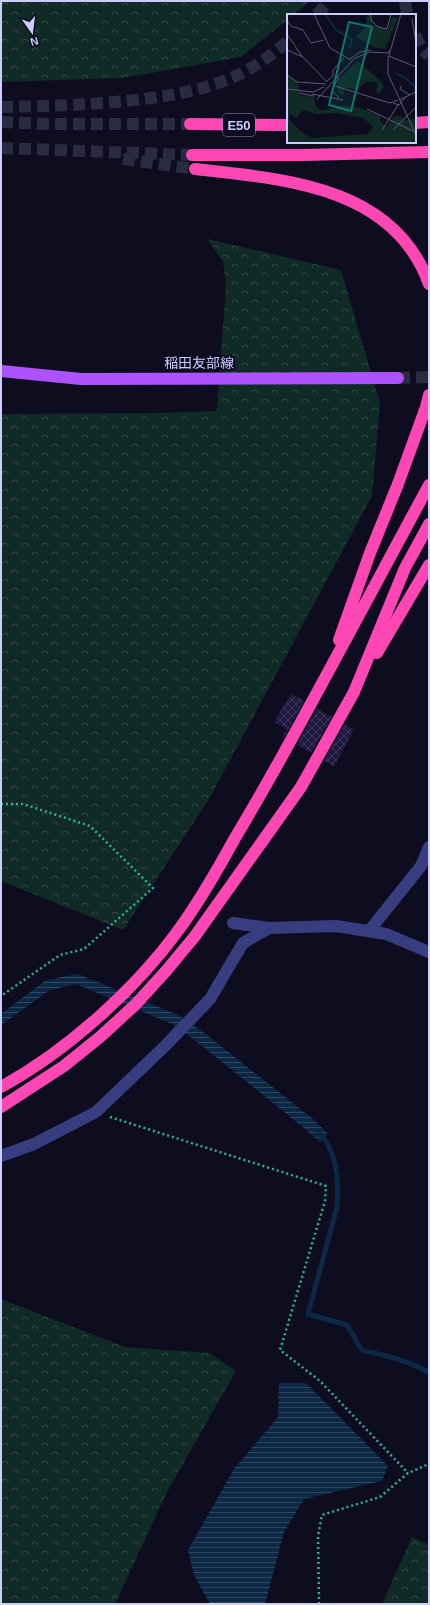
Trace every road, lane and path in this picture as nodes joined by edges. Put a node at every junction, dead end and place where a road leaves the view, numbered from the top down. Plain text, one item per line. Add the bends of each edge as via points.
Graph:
1 (429, 122) edge
2 (416, 123) edge
3 (190, 124) tunnel mouth
4 (287, 125) edge
5 (429, 152) edge
6 (192, 155) tunnel mouth
7 (195, 169) tunnel mouth
8 (429, 284) edge
9 (1, 371) edge
10 (398, 378) tunnel mouth
11 (429, 395) edge
12 (429, 485) edge
13 (429, 524) edge
14 (429, 565) edge
15 (326, 679) junction
16 (354, 692) junction
17 (1, 804) edge
18 (429, 847) edge
19 (234, 923) dead end
20 (269, 928) junction
21 (369, 931) junction
22 (429, 952) edge
23 (1, 996) edge
24 (1, 1087) edge
25 (1, 1106) edge
26 (96, 1112) junction
27 (1, 1156) edge
28 (429, 1464) edge
29 (408, 1473) junction
30 (319, 1604) edge

1 - 2 highway
3 - 4 highway, E50
5 - 6 highway, E50
7 - 8 highway via 308,185 354,201 384,220 407,242 423,268
9 - 10 main road, 稲田友部線 via 81,379
11 - 15 highway
12 - 15 highway
13 - 16 highway via 405,568
14 - 16 highway
15 - 24 highway via 180,929 122,995 90,1024 52,1054
16 - 25 highway via 301,787 195,936 166,971 135,1005 100,1037 64,1066
17 - 23 path via 22,804 90,826 153,888 84,949 60,955
18 - 21 street via 421,866
19 - 20 street
20 - 21 street via 336,926
20 - 26 street via 243,943 210,998 166,1045
21 - 22 street via 386,934
26 - 27 street via 34,1144
26 - 29 path via 326,1186 325,1201 280,1350 320,1381
28 - 29 path
29 - 30 path via 380,1497 322,1515 318,1536

